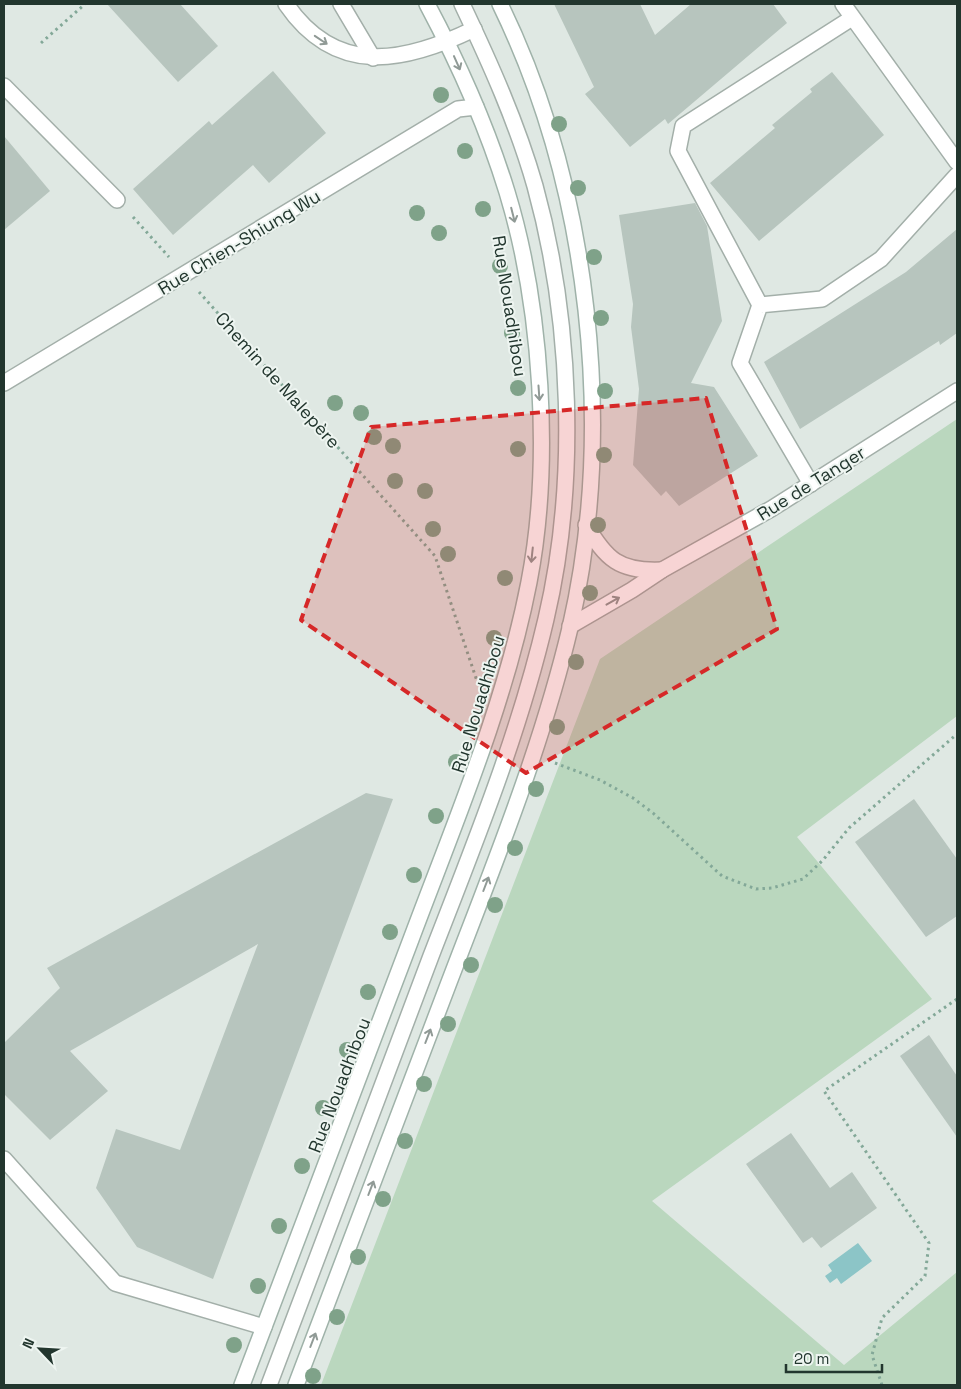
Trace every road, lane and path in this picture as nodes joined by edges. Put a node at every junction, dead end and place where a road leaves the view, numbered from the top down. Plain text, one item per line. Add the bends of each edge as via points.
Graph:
1 (85, 4) edge
2 (286, 4) edge
3 (340, 4) edge
4 (427, 4) edge
5 (462, 4) edge
6 (500, 4) edge
7 (842, 4) edge
8 (852, 18) junction
9 (474, 29) junction
10 (447, 42) junction
11 (41, 43) dead end
12 (374, 58) junction
13 (4, 86) edge
14 (476, 107) junction
15 (957, 162) edge
16 (957, 175) edge
17 (117, 200) joint
18 (184, 275) junction
19 (760, 305) junction
20 (4, 384) edge
21 (957, 391) edge
22 (811, 484) junction
23 (586, 524) junction
24 (662, 570) junction
25 (570, 626) junction
26 (495, 709) junction
27 (957, 734) edge
28 (534, 755) junction
29 (957, 999) edge
30 (4, 1159) edge
31 (264, 1327) junction
32 (242, 1385) edge
33 (269, 1385) edge
34 (296, 1385) edge
35 (882, 1385) edge

1 - 11 path
2 -> 12 street via 298,20 325,44 357,56
3 - 12 street
4 - 10 street, Rue Nouadhibou
5 - 9 street
6 - 23 street via 544,116 573,228 585,298 593,411
7 - 8 street
8 - 15 street
8 - 19 street via 683,126 678,151
9 - 10 street
9 - 33 street via 516,129 534,185 550,253 565,376 567,432 556,567 533,671 498,780
10 - 12 street via 411,53
10 -> 14 street, Rue Nouadhibou
13 - 17 street
14 - 18 street, Rue Chien-Shiung Wu via 458,109
14 -> 26 street, Rue Nouadhibou via 507,191 521,249 532,308 542,436 530,580
16 - 19 street via 881,259 822,299
17 - 18 path, Chemin de Malepère
18 - 20 street, Rue Chien-Shiung Wu
18 - 26 path, Chemin de Malepère via 435,556 482,696
19 - 22 street via 740,363
21 - 22 street, Rue de Tanger
22 - 24 street, Rue de Tanger
23 - 24 street via 609,558 644,571
23 - 25 street
25 -> 24 street, Rue de Tanger
25 - 28 street
26 - 31 street, Rue Nouadhibou
27 - 28 path via 849,828 803,879 756,889 722,876 633,798 600,780
34 -> 28 street
29 - 35 path via 824,1091 929,1243 925,1276 882,1318 872,1355
30 - 31 street via 115,1283
31 - 32 street, Rue Nouadhibou

